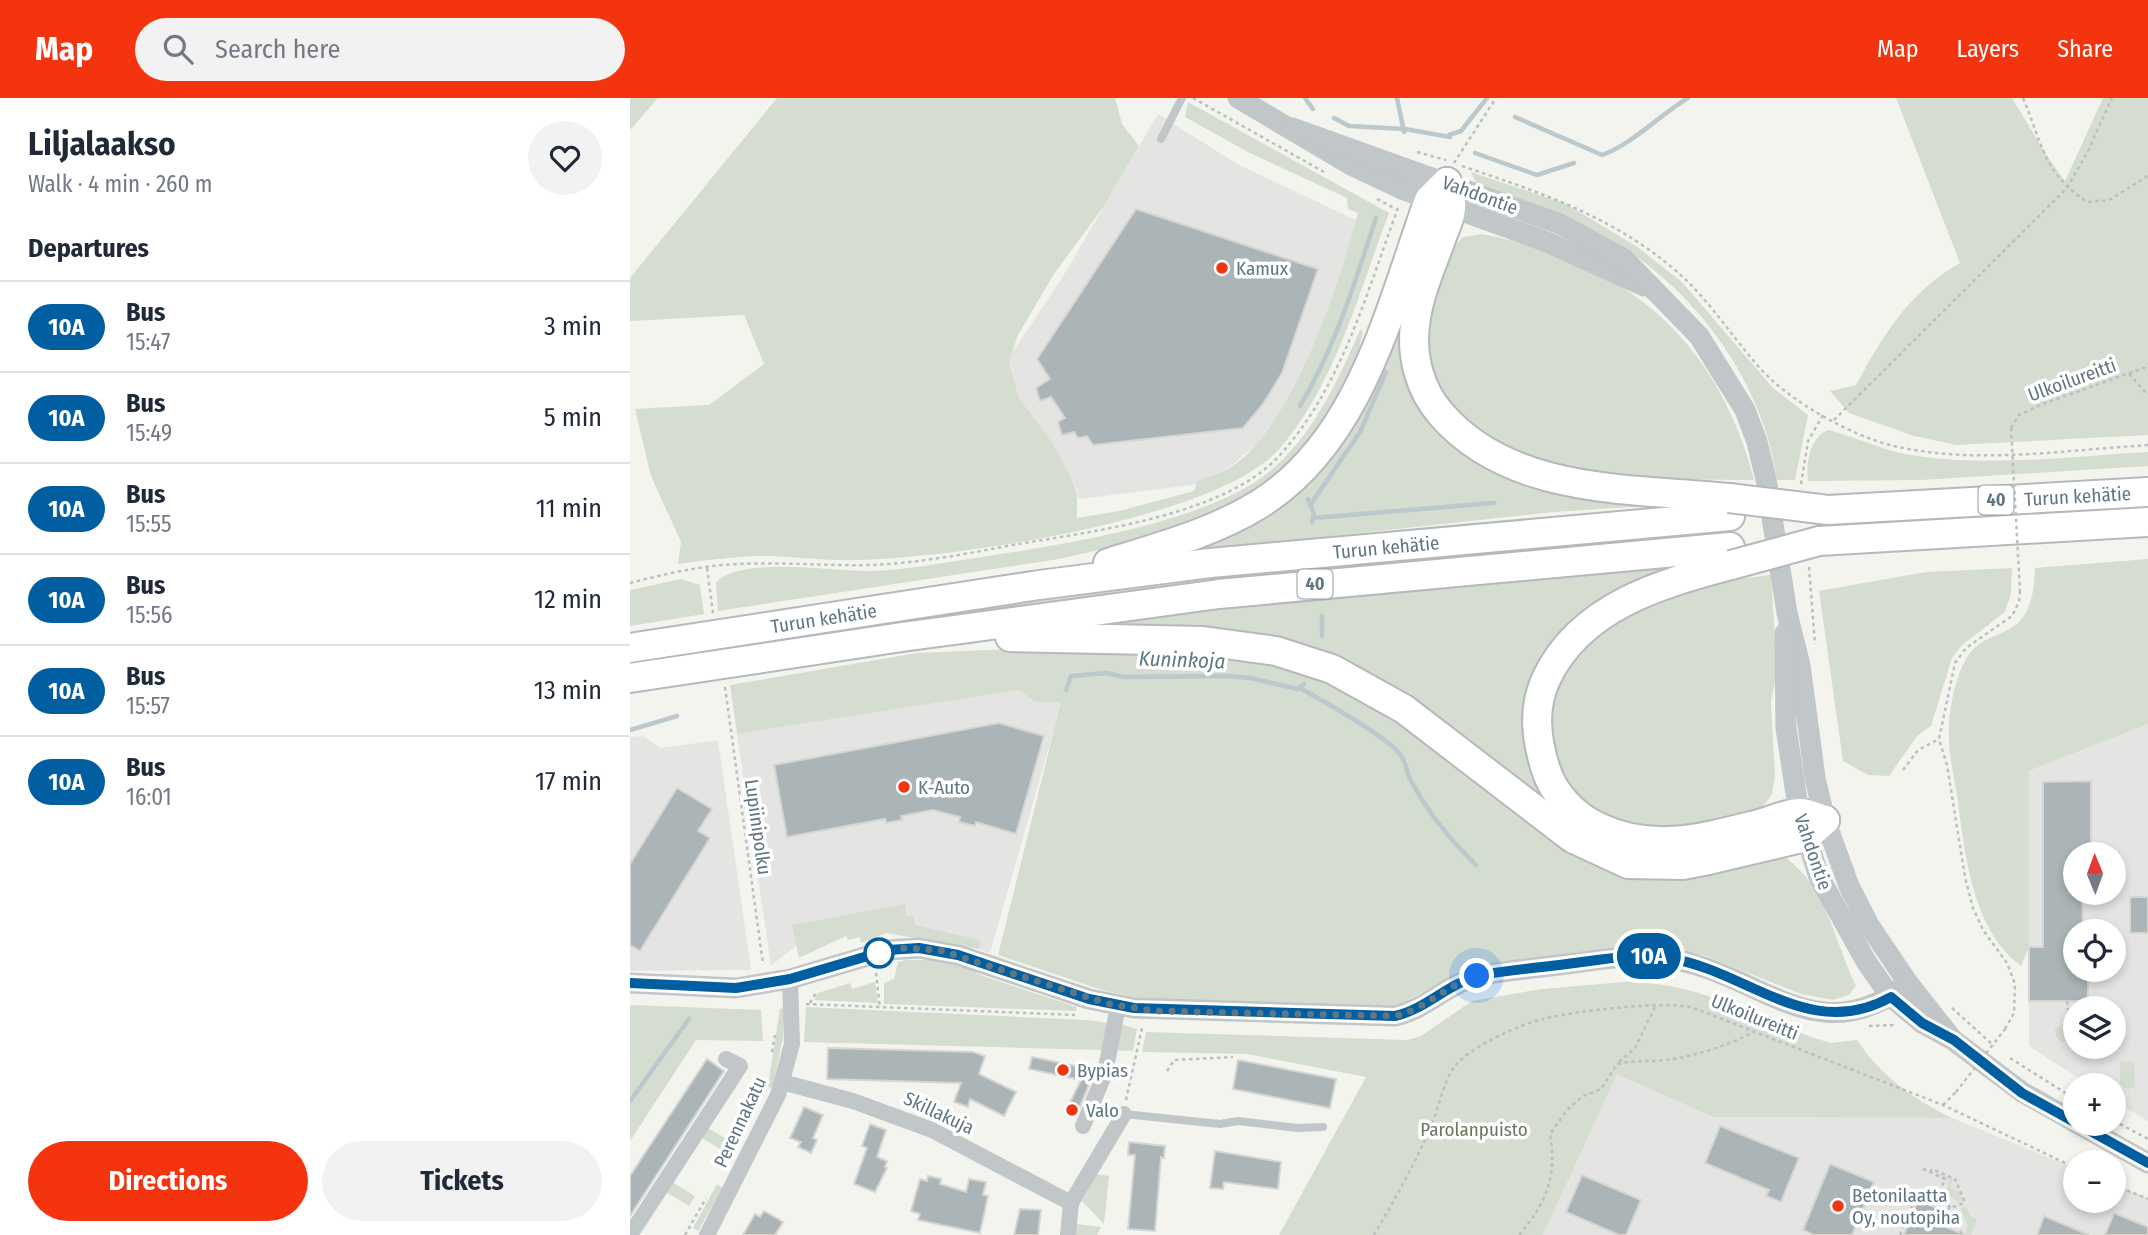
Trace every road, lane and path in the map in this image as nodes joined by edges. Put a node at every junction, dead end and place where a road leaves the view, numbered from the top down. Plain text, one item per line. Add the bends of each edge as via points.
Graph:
1 (1182, 98) edge
2 (1193, 98) edge
3 (1238, 98) edge
4 (1496, 98) edge
5 (2022, 98) edge
6 (2112, 98) edge
7 (1161, 139) dead end
8 (1327, 174) dead end
9 (2148, 176) edge
10 (2067, 188) junction
11 (1442, 197) junction
12 (1374, 198) dead end
13 (2148, 364) edge
14 (2129, 374) junction
15 (2148, 395) edge
16 (1834, 420) junction
17 (2148, 445) edge
18 (1802, 490) dead end
19 (2148, 492) edge
20 (1729, 507) junction
21 (2148, 522) edge
22 (1824, 546) junction
23 (1730, 556) junction
24 (707, 566) junction
25 (630, 583) edge
26 (1039, 585) junction
27 (712, 613) dead end
28 (902, 637) junction
29 (630, 648) edge
30 (1816, 650) dead end
31 (630, 678) edge
32 (724, 686) dead end
33 (1938, 740) junction
34 (1903, 771) dead end
35 (1810, 823) junction
36 (764, 971) dead end
37 (875, 972) dead end
38 (790, 979) junction
39 (630, 983) edge
40 (1908, 983) junction
41 (1891, 997) junction
42 (1945, 1000) dead end
43 (1118, 1006) junction
44 (1655, 1006) junction
45 (880, 1008) dead end
46 (1143, 1023) dead end
47 (775, 1030) dead end
48 (1753, 1032) junction
49 (1954, 1040) junction
50 (2000, 1051) dead end
51 (1233, 1057) dead end
52 (2009, 1058) dead end
53 (726, 1059) dead end
54 (770, 1062) dead end
55 (1617, 1064) junction
56 (1167, 1072) dead end
57 (782, 1082) junction
58 (2063, 1091) edge
59 (1943, 1105) junction
60 (1124, 1114) junction
61 (1083, 1126) dead end
62 (1323, 1127) dead end
63 (2126, 1127) edge
64 (2148, 1139) edge
65 (2063, 1162) edge
66 (2148, 1163) edge
67 (1923, 1169) dead end
68 (1930, 1172) junction
69 (1919, 1189) dead end
70 (2126, 1190) edge
71 (706, 1198) dead end
72 (2148, 1199) edge
73 (1071, 1203) junction
74 (1950, 1209) junction
75 (1936, 1217) dead end
76 (632, 1232) dead end
77 (685, 1235) edge
78 (707, 1235) edge
79 (1069, 1235) edge
80 (1374, 1235) edge
81 (1519, 1235) edge
82 (1900, 1235) edge
83 (1962, 1235) edge

1 - 7 lane
2 - 8 path
3 - 11 street, Vahdontie
4 - 11 path via 1473,130
5 - 10 path via 2047,163
6 - 10 path
9 - 10 path via 2109,200 2087,202
10 - 16 path
11 - 20 highway via 1414,336 1424,388 1448,422 1483,452 1535,474
11 - 26 highway via 1340,426 1306,468 1259,505 1229,521
11 - 35 street, Vahdontie via 1592,239 1624,259 1712,353 1745,410 1766,479 1815,778
12 - 24 path via 1397,210 1340,361 1302,428 1277,458 1252,478 1211,498 1127,525 951,556 871,565
13 - 14 path, Ulkoilureitti
14 - 15 path
14 - 33 path, Ulkoilureitti, bridge via 2040,405 2019,415 2011,428 2019,603 2012,615 1966,648 1955,663
16 - 17 path via 1861,436 1892,446 1947,454
16 - 18 path via 1823,415 1808,441
19 - 20 highway, Turun kehätie / 40, bridge via 1836,510
20 - 26 highway, Turun kehätie / 40
21 - 22 highway, Turun kehätie / 40
22 - 23 highway, Turun kehätie, bridge
22 - 30 path
23 - 28 highway, Turun kehätie / 40 via 1219,594
23 - 35 highway via 1604,612 1578,631 1544,682 1536,720 1542,757 1553,784 1572,810 1586,821 1636,841 1683,841
24 - 25 path
24 - 27 path
26 - 29 highway, Turun kehätie / 40
28 - 31 highway, Turun kehätie / 40
28 - 35 highway via 1158,638 1276,651 1332,669 1404,709 1549,822 1628,864 1683,865
32 - 36 path, Lupiinipolku
33 - 34 path via 1918,750
33 - 59 path, bridge via 1947,765 1973,908 2015,984 2014,1013 2006,1029
35 - 40 street, Vahdontie
35 - 41 street, Vahdontie via 1826,893
37 - 45 path
38 - 39 street via 736,988
38 - 43 street via 888,950 919,948 978,961
38 - 57 street, Perennakatu via 794,1023
40 - 41 street
40 - 49 street, Vahdontie
41 - 43 street via 1862,1010 1818,1013 1703,967 1647,956 1477,976 1420,1008 1395,1016 1155,1011
41 - 49 street, Vahdontie via 1922,1023
42 - 50 path
43 - 61 street via 1105,1073
44 - 48 path, Ulkoilureitti via 1691,1007
44 - 55 path via 1635,1048
44 - 80 path, Ulkoilureitti via 1542,1019 1470,1053 1455,1066 1425,1140
46 - 60 path
47 - 54 path
48 - 55 path via 1736,1042 1665,1060
48 - 59 path, Ulkoilureitti
49 - 66 street, Vahdontie via 2022,1093
51 - 56 path via 1174,1060
52 - 58 path
53 - 76 street via 740,1066
55 - 81 path via 1601,1089 1583,1096 1567,1110 1550,1134 1554,1159 1550,1188
57 - 73 street, Skillakuja via 873,1107 932,1130
57 - 78 street, Perennakatu
59 - 65 path, Ulkoilureitti
60 - 62 lane via 1220,1124 1238,1121
60 - 73 street
63 - 64 path
67 - 68 path
68 - 74 path via 1945,1179 1939,1194
68 - 74 path via 1955,1179 1964,1203
69 - 82 path
70 - 72 path
71 - 77 path
73 - 79 street
74 - 75 path
74 - 83 path

